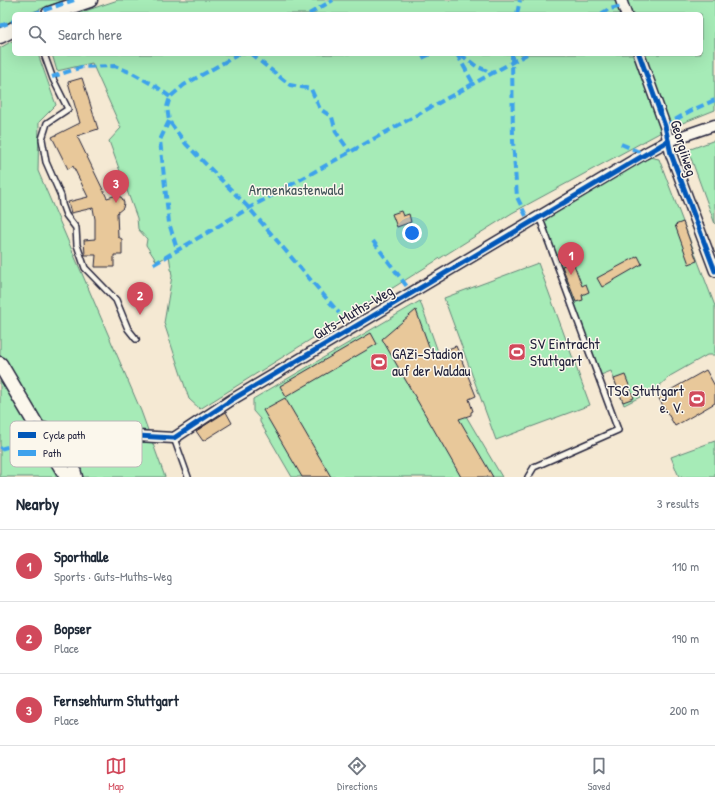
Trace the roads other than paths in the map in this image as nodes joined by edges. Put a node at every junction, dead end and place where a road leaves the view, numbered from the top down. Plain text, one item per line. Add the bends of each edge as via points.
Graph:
1 (90, 0) edge
2 (621, 0) edge
3 (55, 12) edge
4 (625, 12) edge
5 (12, 30) edge
6 (0, 36) edge
7 (45, 56) edge
8 (641, 56) edge
9 (715, 124) edge
10 (668, 141) junction
11 (539, 216) junction
12 (715, 272) edge
13 (136, 338) dead end
14 (0, 364) edge
15 (32, 421) edge
16 (142, 436) edge
17 (174, 438) junction
18 (61, 467) edge
19 (74, 467) edge
20 (67, 477) edge
21 (77, 477) edge
22 (188, 477) edge
23 (528, 477) edge

1 - 3 main road
2 - 4 street
5 - 6 main road
7 - 13 lane via 53,80 68,109 47,123 42,139 46,162 61,196 66,215 76,228 77,245 85,268 116,300 128,329
8 - 10 street, Georgiiweg
9 - 10 street, Guts-Muths-Weg
10 - 11 street, Guts-Muths-Weg
10 - 12 street, Georgiiweg
11 - 17 street, Guts-Muths-Weg via 233,398
11 - 23 lane via 618,430 534,467
14 - 15 main road
16 - 17 street
17 - 22 lane
18 - 20 main road
19 - 21 street

